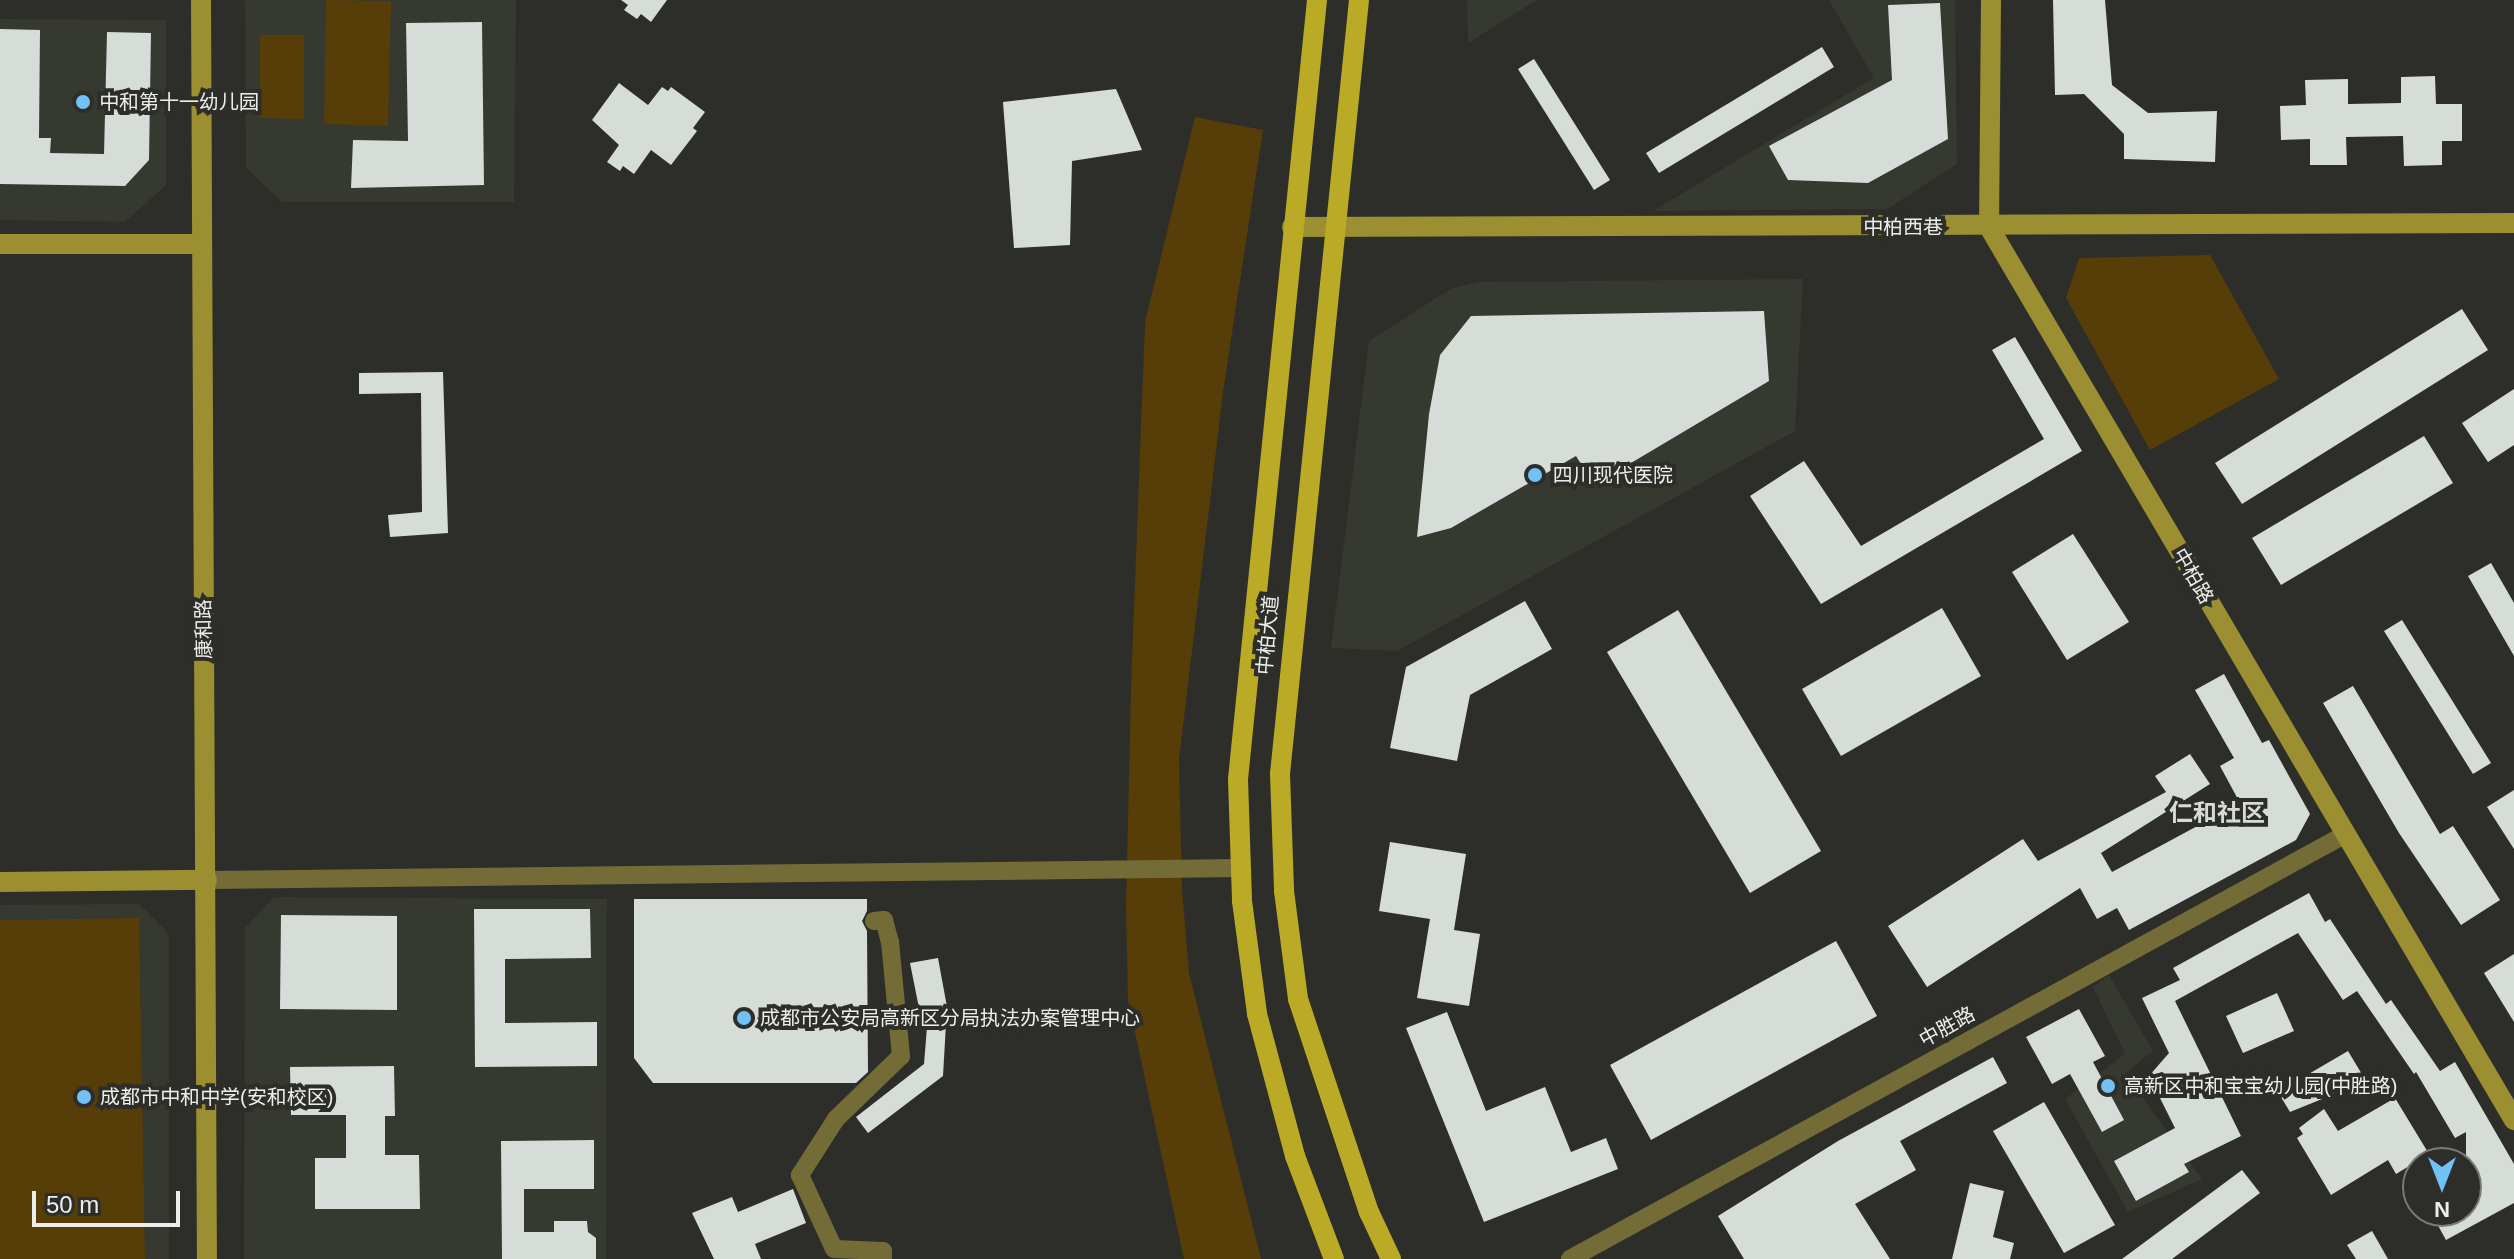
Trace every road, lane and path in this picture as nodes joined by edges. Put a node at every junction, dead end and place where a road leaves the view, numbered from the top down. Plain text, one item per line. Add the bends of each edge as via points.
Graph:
1 (201, 0) edge
2 (1317, 0) edge
3 (1359, 0) edge
4 (1991, 0) edge
5 (2514, 223) edge
6 (1292, 227) junction
7 (1989, 227) junction
8 (1333, 230) junction
9 (0, 244) edge
10 (200, 244) junction
11 (2344, 835) junction
12 (1241, 868) junction
13 (207, 880) junction
14 (0, 882) edge
15 (874, 921) dead end
16 (2514, 1120) edge
17 (207, 1259) edge
18 (883, 1259) edge
19 (1334, 1259) edge
20 (1391, 1259) edge
21 (1570, 1259) edge

1 - 10 street, 康和路
2 - 6 main road, 中柏大道
3 - 8 main road, 中柏大道
4 - 7 street
5 - 7 street, 中柏西巷
6 - 8 street, 中柏西巷
6 - 12 main road, 中柏大道 via 1238,779
7 - 8 street, 中柏西巷
7 - 11 street, 中柏路
8 - 20 main road, 中柏大道 via 1280,774 1284,891 1298,999 1369,1212
9 - 10 street
10 - 13 street, 康和路
11 - 16 street, 中柏路
11 - 21 street, 中胜路
12 - 13 street
12 - 19 main road, 中柏大道 via 1257,1014 1272,1082
13 - 14 street
13 - 17 street, 康和路
15 - 18 street via 884,920 890,942 901,1056 836,1119 800,1175 834,1249 883,1251

